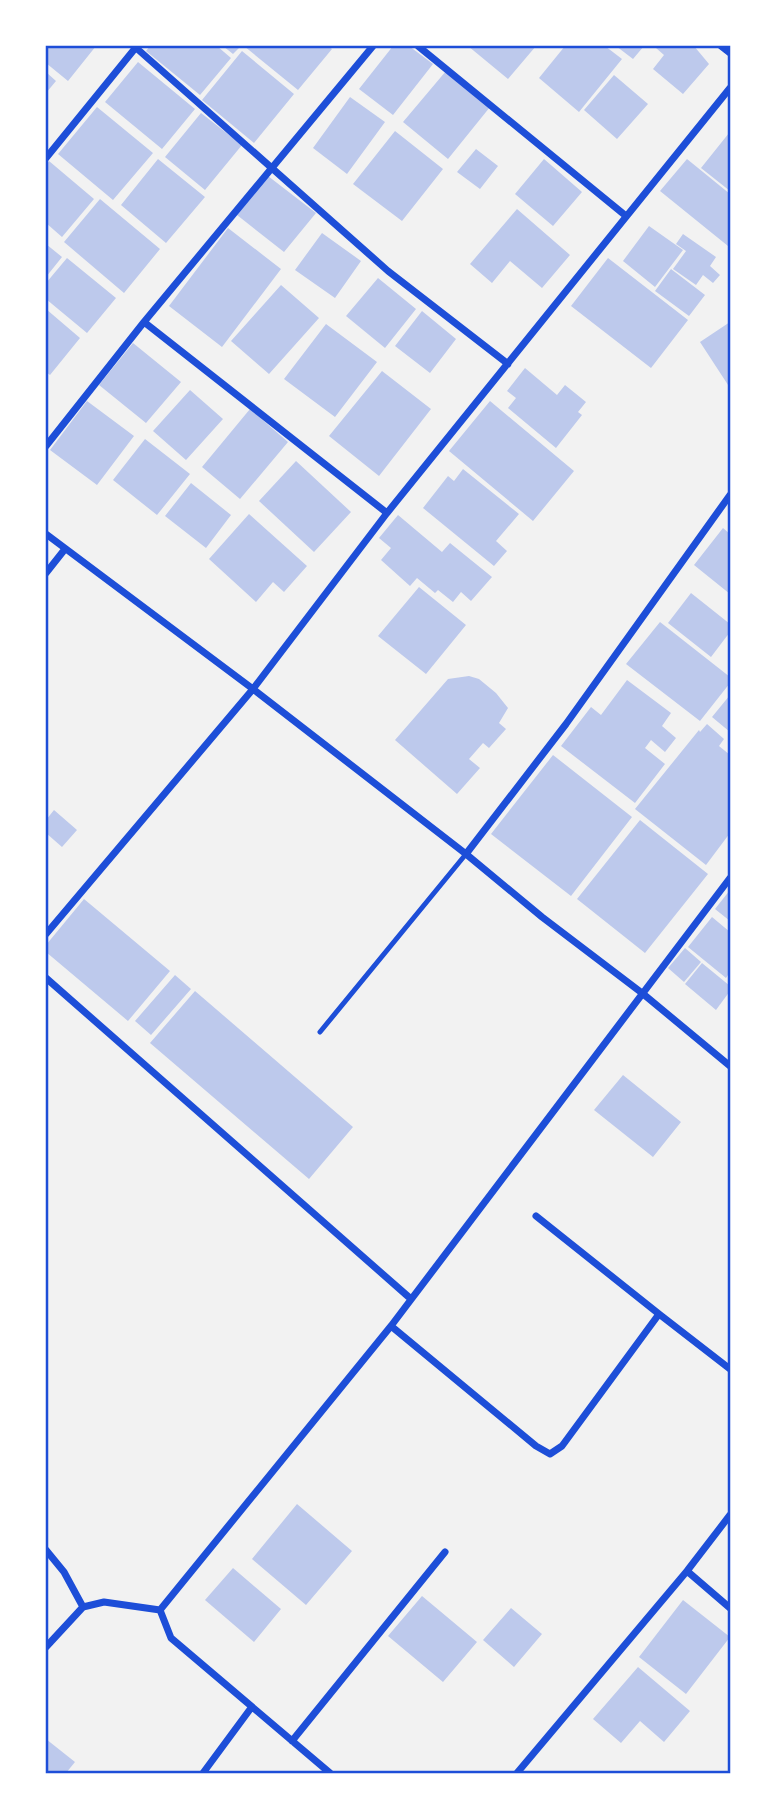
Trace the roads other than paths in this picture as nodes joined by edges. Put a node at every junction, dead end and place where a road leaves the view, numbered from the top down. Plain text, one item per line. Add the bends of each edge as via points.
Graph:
1 (136, 46) edge
2 (373, 46) edge
3 (418, 46) edge
4 (721, 46) edge
5 (730, 53) edge
6 (730, 88) edge
7 (46, 158) edge
8 (272, 166) junction
9 (626, 216) junction
10 (144, 322) junction
11 (508, 364) junction
12 (46, 446) edge
13 (730, 495) edge
14 (387, 513) junction
15 (46, 534) edge
16 (65, 549) junction
17 (46, 573) edge
18 (253, 689) junction
19 (466, 854) junction
20 (730, 877) edge
21 (46, 934) edge
22 (46, 978) edge
23 (642, 993) junction
24 (320, 1032) dead end
25 (730, 1066) edge
26 (536, 1216) dead end
27 (411, 1299) junction
28 (659, 1314) junction
29 (391, 1326) junction
30 (730, 1369) edge
31 (730, 1515) edge
32 (46, 1550) edge
33 (445, 1552) dead end
34 (687, 1570) junction
35 (83, 1607) junction
36 (730, 1608) edge
37 (160, 1610) junction
38 (46, 1647) edge
39 (251, 1708) junction
40 (292, 1741) junction
41 (203, 1773) edge
42 (330, 1773) edge
43 (516, 1773) edge

1 - 7 street
1 - 8 street
2 - 8 street
3 - 9 street
4 - 5 street
6 - 9 street
8 - 10 street
8 - 11 street via 388,271
9 - 11 street
10 - 12 street
10 - 14 street
11 - 14 street
13 - 19 street via 566,724
14 - 18 street
15 - 16 street
16 - 17 street
16 - 18 street
18 - 19 street
18 - 21 street
19 - 23 street
19 - 24 lane
20 - 23 street
22 - 27 street
23 - 25 street
23 - 27 street
26 - 28 street
27 - 29 street
28 - 29 street via 562,1446 550,1454
28 - 30 street
29 - 37 street
31 - 34 street
32 - 35 street
33 - 40 street
34 - 36 street
34 - 43 street
35 - 37 street via 104,1602
35 - 38 street
37 - 39 street via 171,1639
39 - 40 street
39 - 41 street
40 - 42 street

